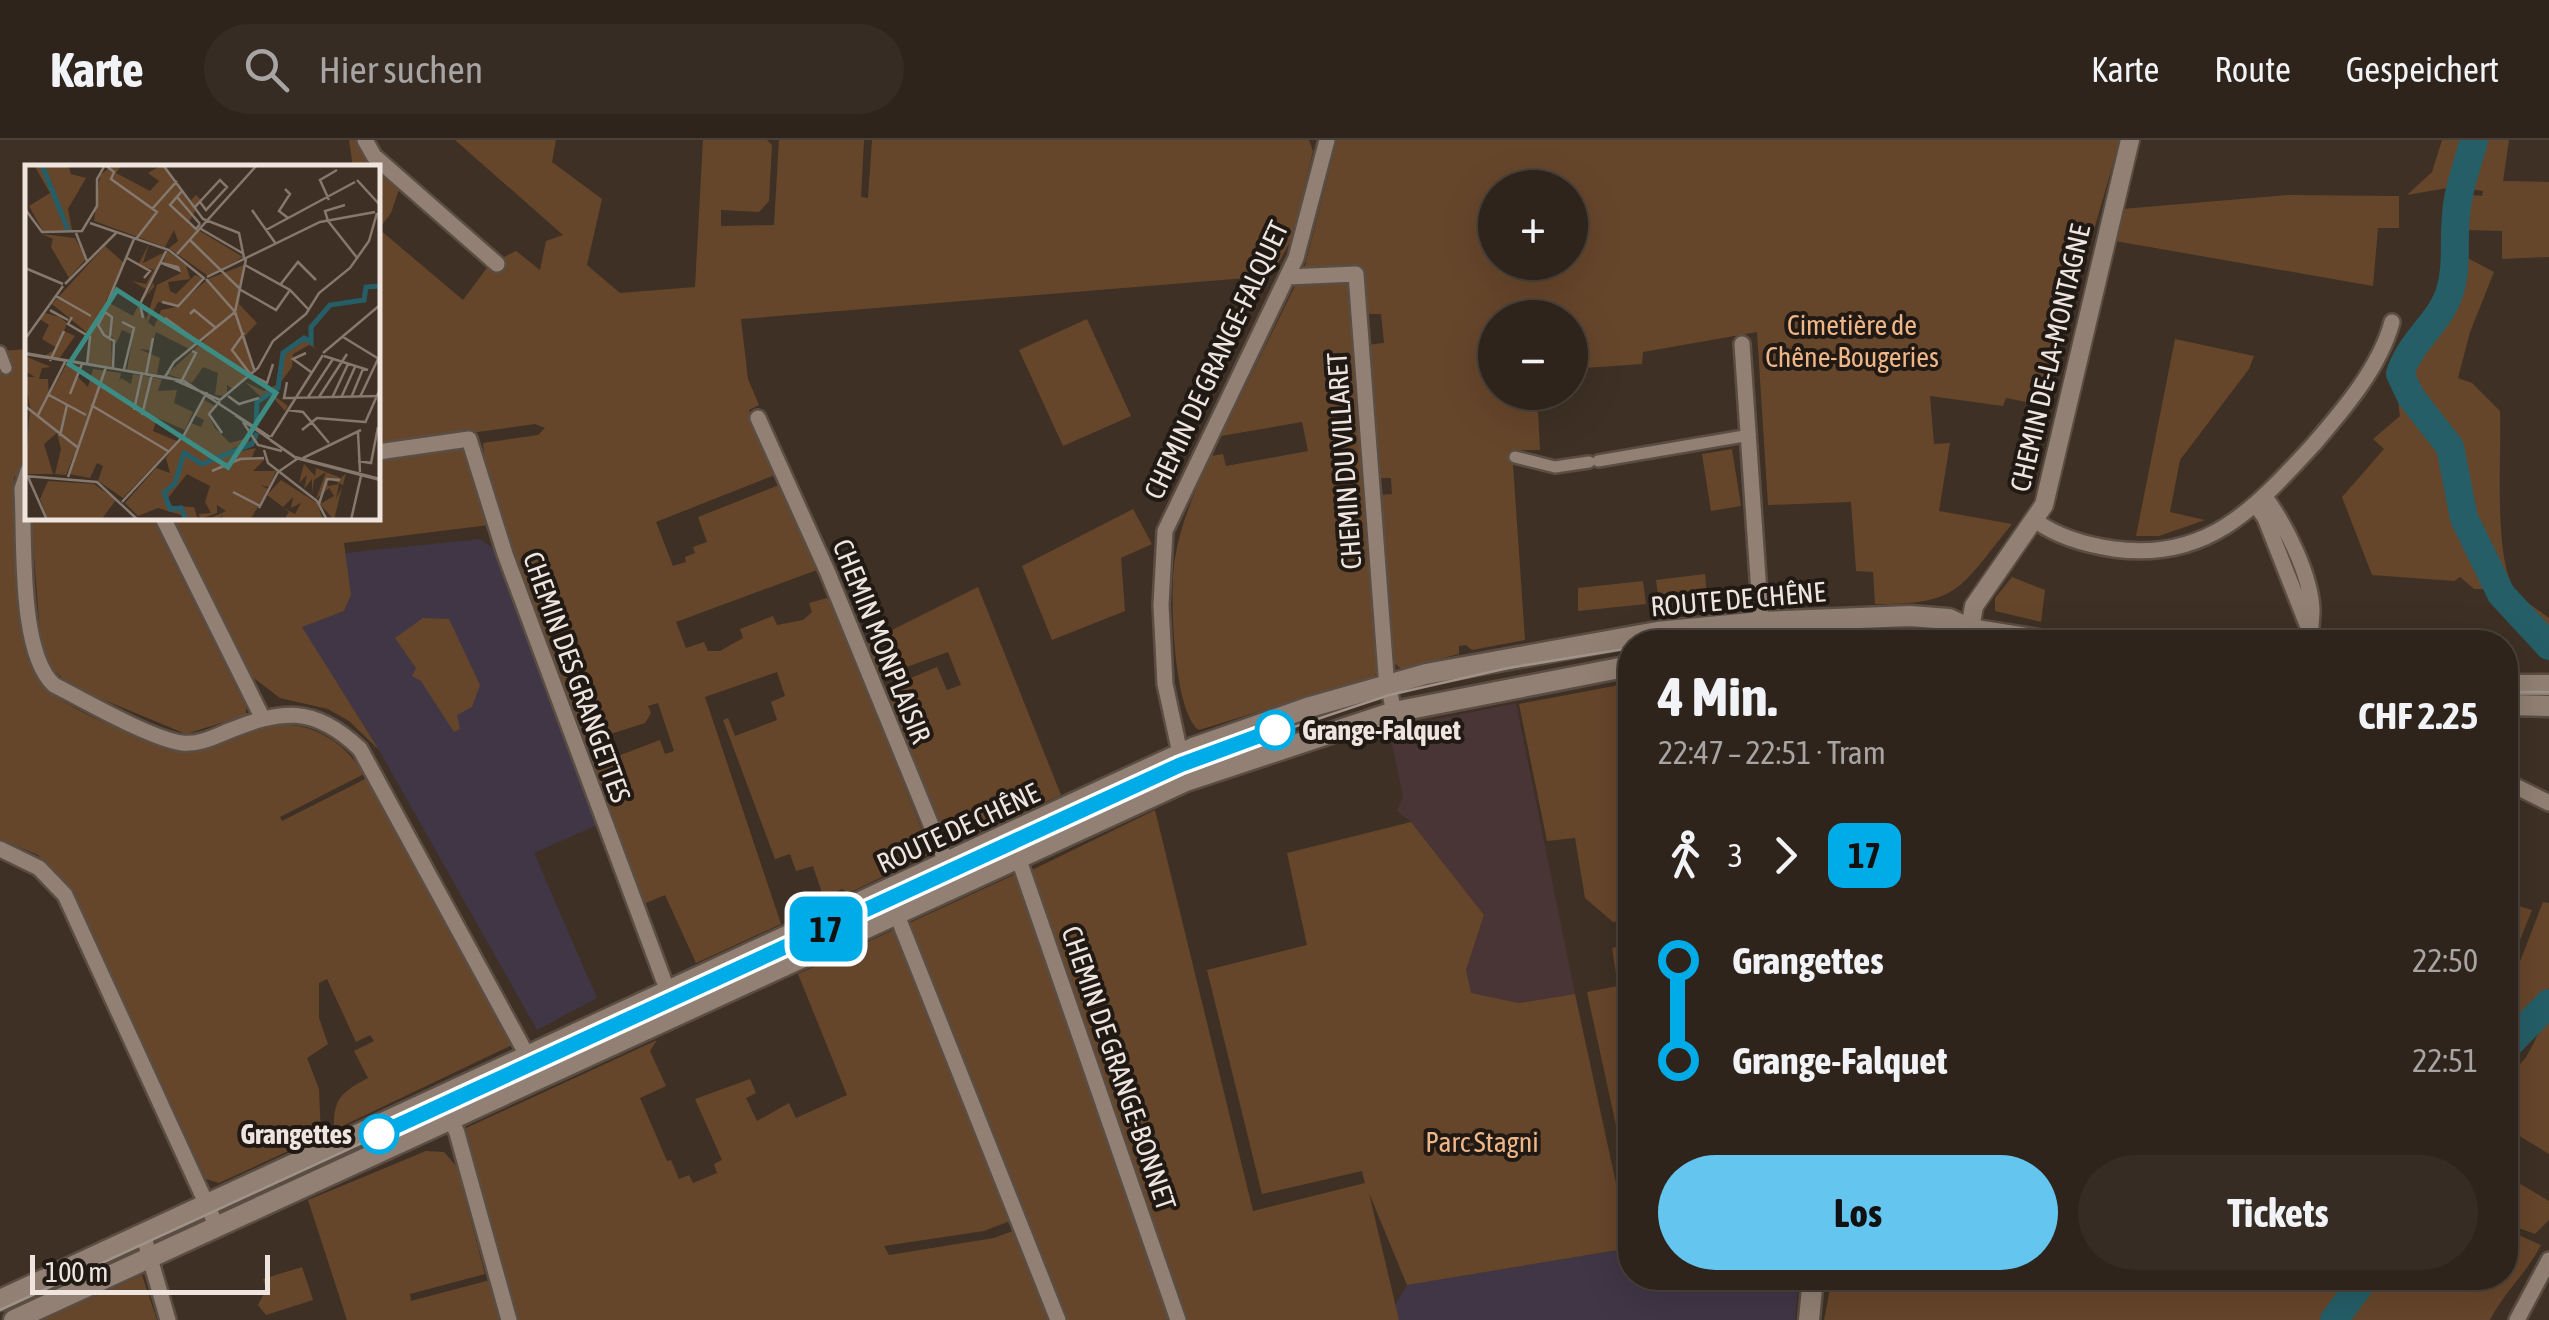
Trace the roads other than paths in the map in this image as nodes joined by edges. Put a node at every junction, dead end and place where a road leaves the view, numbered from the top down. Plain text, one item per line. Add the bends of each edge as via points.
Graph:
1 (365, 140) edge
2 (1327, 140) edge
3 (2130, 140) edge
4 (497, 264) dead end
5 (1287, 277) junction
6 (2392, 322) dead end
7 (1742, 344) dead end
8 (0, 352) edge
9 (6, 368) dead end
10 (758, 418) dead end
11 (1750, 435) junction
12 (380, 452) edge
13 (1514, 456) dead end
14 (25, 480) edge
15 (2260, 501) junction
16 (164, 520) edge
17 (2036, 520) junction
18 (1761, 630) edge
19 (1783, 630) edge
20 (1960, 630) edge
21 (1969, 630) edge
22 (2310, 630) edge
23 (1618, 643) edge
24 (1618, 668) edge
25 (1387, 684) junction
26 (2518, 684) edge
27 (2549, 685) edge
28 (2518, 705) edge
29 (2549, 706) edge
30 (1394, 712) junction
31 (262, 717) junction
32 (1178, 756) junction
33 (1186, 780) junction
34 (2518, 788) edge
35 (2549, 803) edge
36 (1010, 834) junction
37 (0, 849) edge
38 (1020, 856) junction
39 (946, 864) junction
40 (956, 886) junction
41 (887, 890) junction
42 (897, 912) junction
43 (666, 993) junction
44 (677, 1016) junction
45 (530, 1054) junction
46 (540, 1078) junction
47 (440, 1094) junction
48 (452, 1121) junction
49 (206, 1205) junction
50 (216, 1227) junction
51 (143, 1234) junction
52 (152, 1256) junction
53 (2549, 1260) edge
54 (1812, 1290) edge
55 (0, 1300) edge
56 (14, 1320) edge
57 (168, 1320) edge
58 (509, 1320) edge
59 (1058, 1320) edge
60 (1178, 1320) edge
61 (1809, 1320) edge
62 (2517, 1320) edge

1 - 4 street via 374,156
2 - 5 street, CHEMIN DE GRANGE-FALQUET via 1304,240
3 - 17 street, CHEMIN DE-LA-MONTAGNE
5 - 25 street, CHEMIN DU VILLARET via 1356,274
5 - 32 street, CHEMIN DE GRANGE-FALQUET via 1165,531 1162,645
6 - 15 street via 2344,410
7 - 11 street
8 - 9 street
10 - 39 street, CHEMIN MONPLAISIR
11 - 13 street via 1554,467
11 - 18 street
12 - 43 street, CHEMIN DES GRANGETTES via 469,439
14 - 31 street via 32,645 43,675 181,743 204,741
15 - 17 street via 2204,539 2157,552 2091,546
15 - 22 street via 2276,512 2308,586
16 - 31 street
17 - 21 street, CHEMIN DE-LA-MONTAGNE via 1974,606
19 - 20 main road, ROUTE DE CHÊNE via 1926,617 1950,619
23 - 25 main road, ROUTE DE CHÊNE via 1558,647
24 - 30 main road, ROUTE DE CHÊNE
25 - 30 street, CHEMIN DU VILLARET
25 - 32 main road, ROUTE DE CHÊNE
26 - 27 main road
28 - 29 main road
30 - 33 main road, ROUTE DE CHÊNE
31 - 45 street via 302,713 338,728 360,749
32 - 33 street, CHEMIN DE GRANGE-FALQUET
32 - 36 main road, ROUTE DE CHÊNE
33 - 38 main road, ROUTE DE CHÊNE
34 - 35 street
36 - 38 street, CHEMIN DE GRANGE-BONNET
36 - 39 main road, ROUTE DE CHÊNE
37 - 49 street via 39,868 65,895
38 - 40 main road, ROUTE DE CHÊNE
38 - 60 street, CHEMIN DE GRANGE-BONNET
39 - 40 street, CHEMIN MONPLAISIR
39 - 41 main road, ROUTE DE CHÊNE
40 - 42 main road, ROUTE DE CHÊNE
41 - 42 street
41 - 43 main road, ROUTE DE CHÊNE
42 - 44 main road, ROUTE DE CHÊNE
42 - 59 street
43 - 44 street, CHEMIN DES GRANGETTES
43 - 45 main road, ROUTE DE CHÊNE
44 - 46 main road, ROUTE DE CHÊNE
45 - 46 street
45 - 47 main road, ROUTE DE CHÊNE
46 - 48 main road, ROUTE DE CHÊNE
47 - 48 street
47 - 49 main road, ROUTE DE CHÊNE
48 - 50 main road, ROUTE DE CHÊNE
48 - 58 street
49 - 50 street
49 - 51 main road, ROUTE DE CHÊNE
50 - 52 main road, ROUTE DE CHÊNE
51 - 52 street
51 - 55 main road, ROUTE DE CHÊNE
52 - 56 main road, ROUTE DE CHÊNE
52 - 57 street
53 - 62 street
54 - 61 main road

